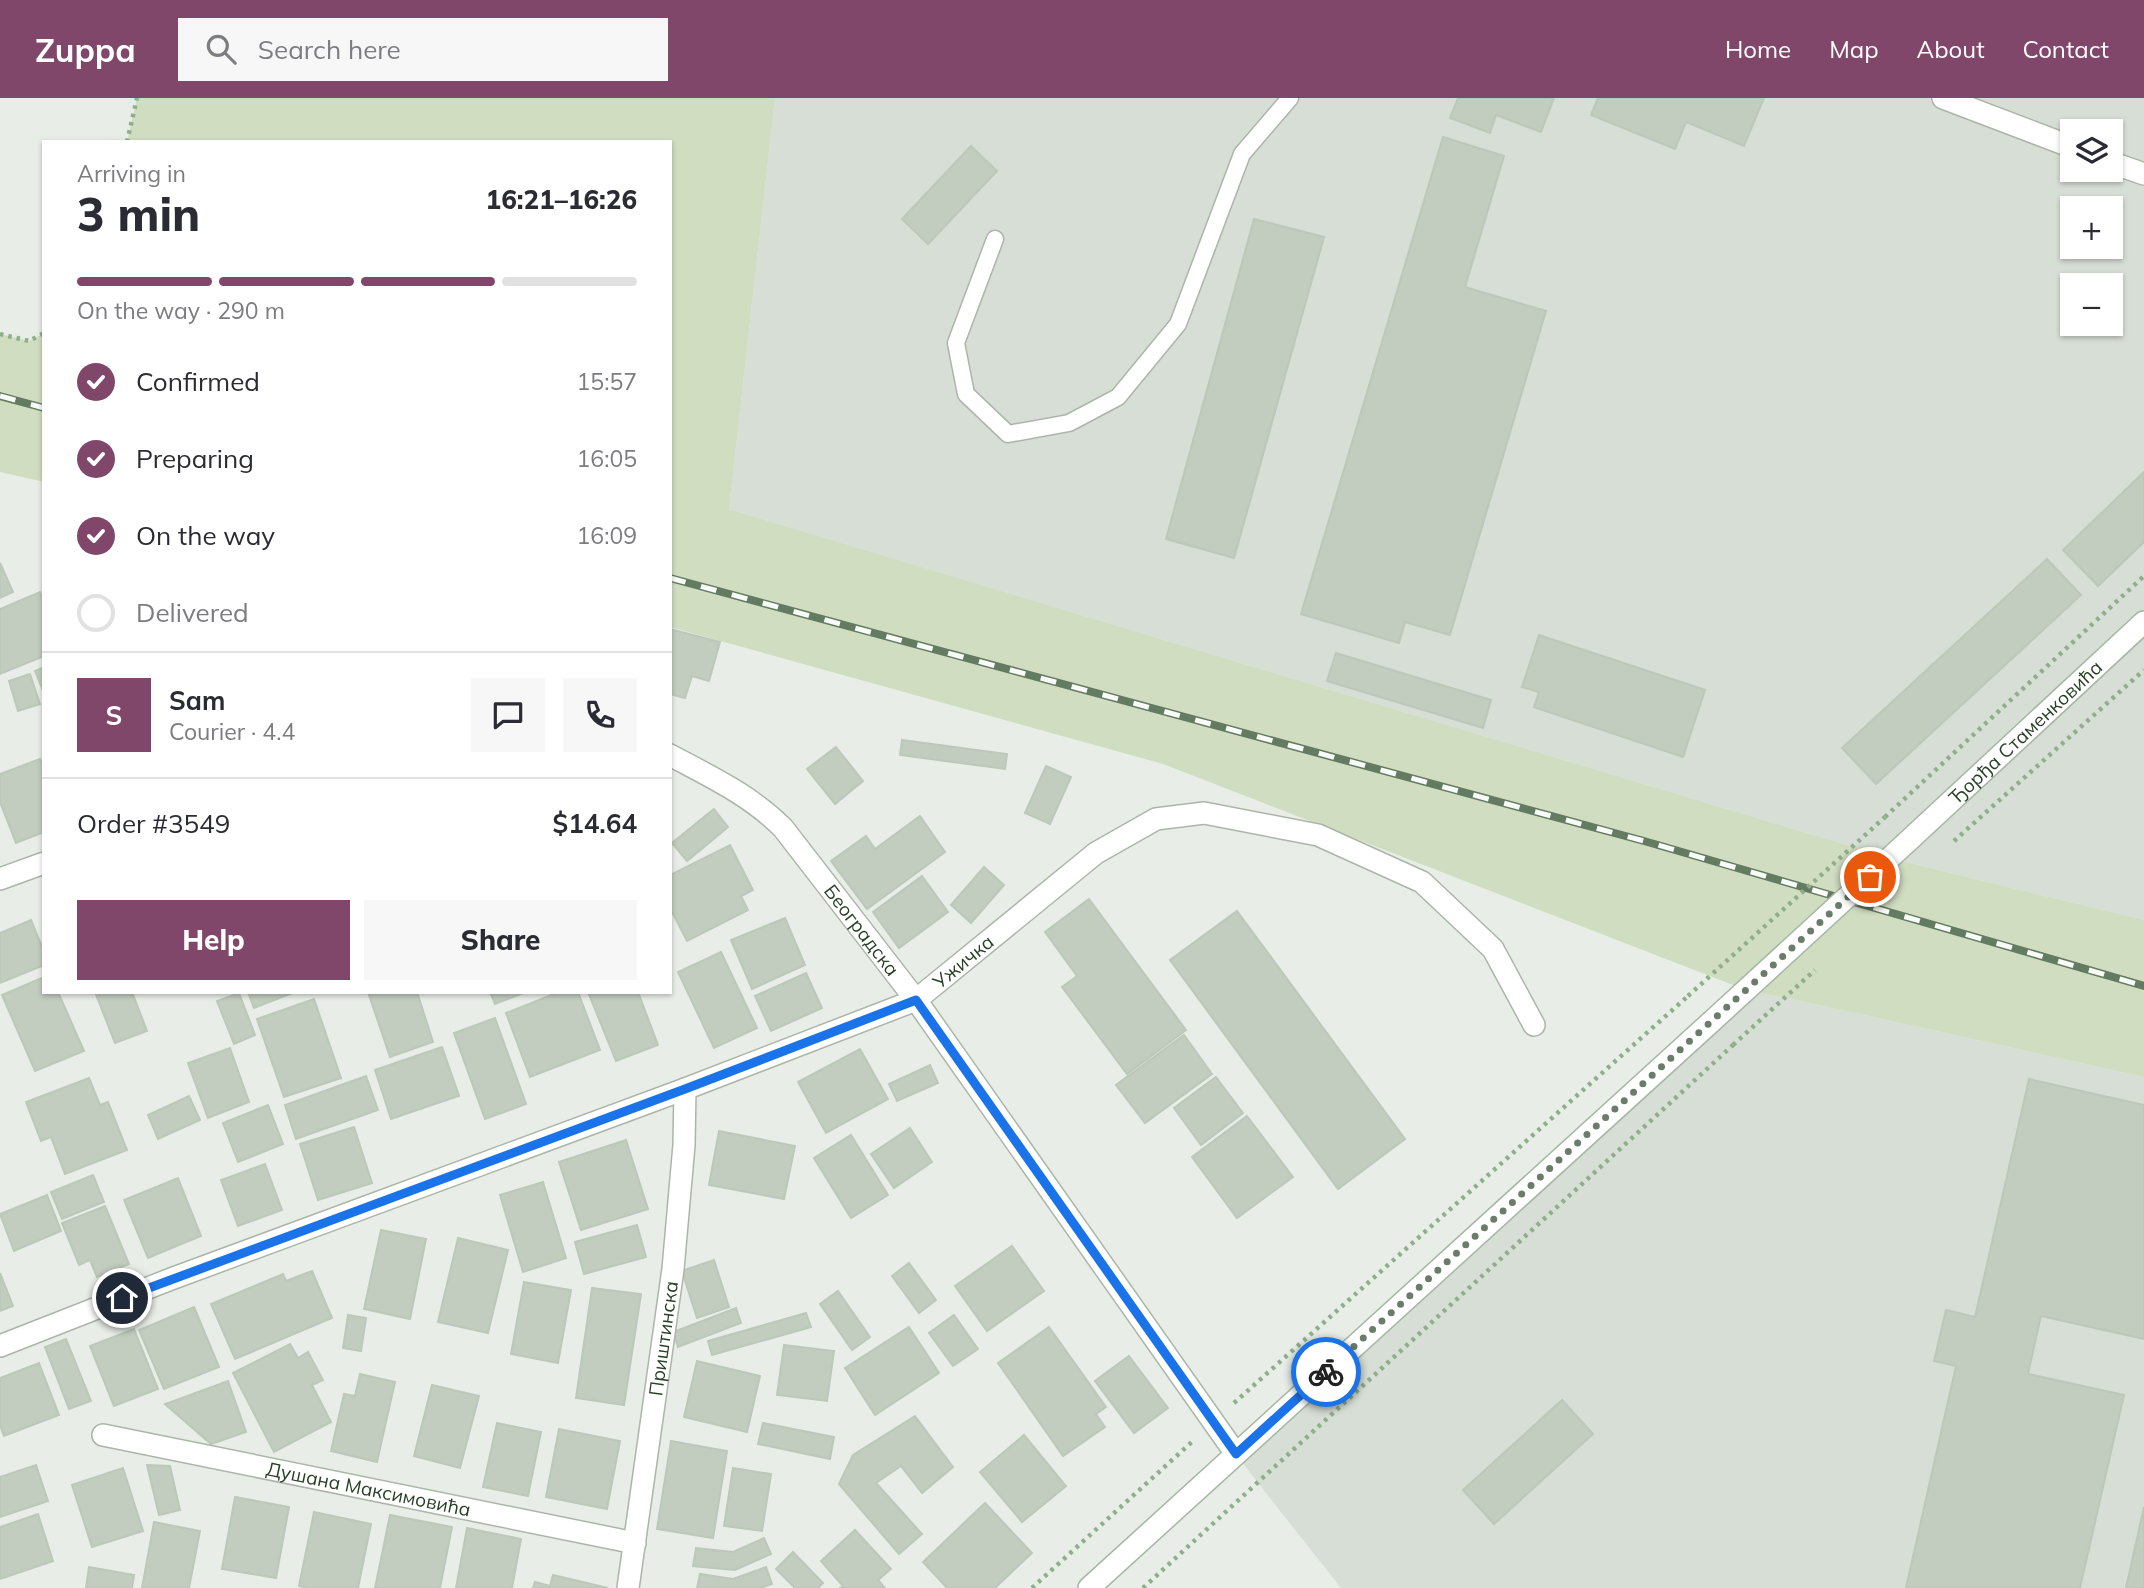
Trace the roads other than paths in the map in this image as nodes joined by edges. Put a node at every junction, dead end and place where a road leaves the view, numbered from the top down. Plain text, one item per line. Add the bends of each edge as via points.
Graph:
1 (1290, 98) edge
2 (1942, 98) edge
3 (2060, 142) edge
4 (2123, 167) edge
5 (2144, 174) edge
6 (995, 239) dead end
7 (2144, 622) edge
8 (672, 756) edge
9 (42, 864) edge
10 (0, 879) edge
11 (916, 1000) junction
12 (1534, 1025) dead end
13 (685, 1089) junction
14 (0, 1346) edge
15 (103, 1435) dead end
16 (1236, 1454) junction
17 (635, 1543) junction
18 (628, 1588) edge
19 (1089, 1588) edge

1 - 6 lane via 1242,155 1178,324 1118,397 1069,423 1008,434 966,394 956,343
2 - 3 street
4 - 5 street
7 - 16 street, Ђорђа Стаменковића, bridge
8 - 11 street, Београдска via 764,809
9 - 10 street
11 - 12 street, Ужичка via 1097,853 1156,819 1204,813 1318,835 1422,882 1493,949
11 - 13 street, Ужичка
11 - 16 street, Београдска
13 - 14 street, Ужичка
13 - 17 street, Приштинска via 673,1269
15 - 17 street, Душана Максимовића
16 - 19 street, Ђорђа Стаменковића
17 - 18 street, Приштинска

